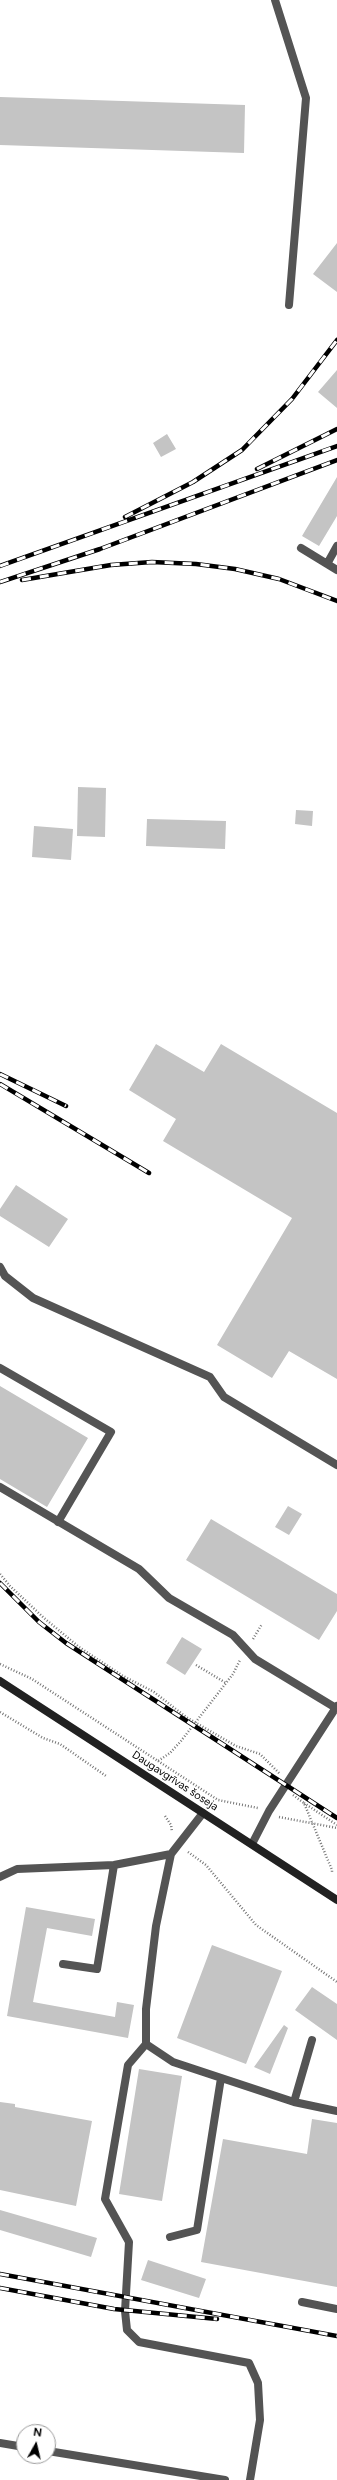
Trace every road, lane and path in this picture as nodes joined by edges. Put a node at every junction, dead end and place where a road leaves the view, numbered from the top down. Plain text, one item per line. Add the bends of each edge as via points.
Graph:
1 (274, 0) edge
2 (289, 305) dead end
3 (337, 546) edge
4 (301, 548) dead end
5 (327, 564) junction
6 (337, 570) edge
7 (0, 1267) edge
8 (0, 1368) edge
9 (337, 1465) edge
10 (0, 1487) edge
11 (58, 1522) junction
12 (0, 1574) edge
13 (0, 1664) edge
14 (196, 1665) dead end
15 (233, 1674) dead end
16 (0, 1681) edge
17 (226, 1683) junction
18 (336, 1707) edge
19 (0, 1712) edge
20 (196, 1722) junction
21 (158, 1761) junction
22 (106, 1776) dead end
23 (286, 1786) junction
24 (304, 1803) junction
25 (269, 1811) junction
26 (202, 1812) junction
27 (165, 1816) dead end
28 (313, 1825) junction
29 (337, 1825) edge
30 (337, 1828) edge
31 (252, 1844) junction
32 (178, 1845) junction
33 (171, 1854) junction
34 (114, 1865) junction
35 (332, 1873) dead end
36 (0, 1877) edge
37 (337, 1900) edge
38 (63, 1964) dead end
39 (337, 1982) edge
40 (312, 2040) dead end
41 (146, 2044) junction
42 (221, 2078) junction
43 (294, 2102) junction
44 (337, 2111) edge
45 (170, 2237) dead end
46 (302, 2302) dead end
47 (337, 2309) edge
48 (0, 2443) edge
49 (16, 2446) edge
50 (56, 2452) edge
51 (225, 2480) edge
52 (250, 2480) edge

1 - 2 lane via 306,98
3 - 5 lane
4 - 5 lane
5 - 6 lane
7 - 9 lane via 5,1276 33,1298 210,1377 224,1397
8 - 11 lane via 111,1432
10 - 11 lane
11 - 18 lane via 139,1569 170,1598 233,1635 255,1659
12 - 20 path via 44,1618 79,1647 123,1676 154,1692
13 - 21 path via 32,1679
14 - 17 path
15 - 17 path
16 - 26 main road, Daugavgrīvas šoseja
17 - 20 path
18 - 23 lane
19 - 22 path via 43,1738 60,1744
20 - 21 path via 170,1753
20 - 23 path via 236,1746 260,1754 273,1766
21 - 25 path via 218,1800
23 - 24 path
23 - 25 lane
24 - 28 path
24 - 29 path
25 - 28 path via 282,1819
25 - 31 lane
26 - 31 main road, Daugavgrīvas šoseja
26 - 32 lane
27 - 32 path
28 - 30 path
28 - 35 path
31 - 37 main road, Daugavgrīvas šoseja
32 - 33 lane
32 - 39 path via 206,1865 256,1925
33 - 34 lane
33 - 41 lane via 156,1934 146,2009
34 - 36 lane via 17,1869
34 - 38 lane via 97,1969
40 - 43 lane
41 - 42 lane via 173,2062
41 - 52 lane via 128,2065 105,2199 129,2242 125,2310 127,2330 139,2342 249,2363 258,2383 260,2420
42 - 43 lane
42 - 45 lane via 196,2230
43 - 44 lane
46 - 47 lane
48 - 49 lane
50 - 51 lane

